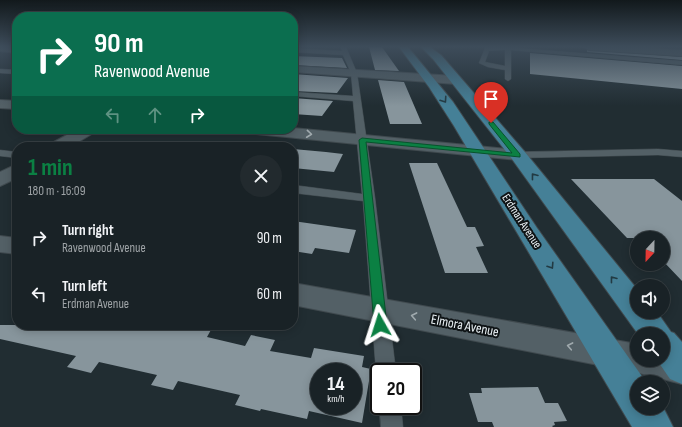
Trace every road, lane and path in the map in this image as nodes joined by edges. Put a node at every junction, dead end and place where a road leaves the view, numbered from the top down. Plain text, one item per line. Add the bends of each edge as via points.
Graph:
1 (351, 67) edge
2 (420, 67) edge
3 (445, 67) edge
4 (498, 67) edge
5 (508, 68) joint
6 (298, 69) edge
7 (0, 71) edge
8 (12, 72) edge
9 (354, 73) junction
10 (429, 78) junction
11 (508, 79) dead end
12 (456, 80) junction
13 (298, 94) edge
14 (356, 99) junction
15 (0, 104) edge
16 (12, 105) edge
17 (298, 133) edge
18 (81, 134) edge
19 (362, 140) junction
20 (67, 142) edge
21 (478, 150) junction
22 (0, 153) edge
23 (12, 154) edge
24 (682, 154) edge
25 (518, 155) junction
26 (12, 173) edge
27 (0, 180) edge
28 (298, 190) edge
29 (369, 198) junction
30 (0, 244) edge
31 (12, 245) edge
32 (298, 295) edge
33 (630, 301) edge
34 (379, 309) junction
35 (644, 319) edge
36 (651, 327) edge
37 (670, 352) edge
38 (622, 356) edge
39 (385, 363) edge
40 (670, 365) edge
41 (682, 368) edge
42 (630, 379) edge
43 (391, 415) edge
44 (646, 415) edge
45 (392, 427) edge
46 (654, 427) edge

1 - 9 lane
2 - 10 main road, Erdman Avenue
3 - 12 main road
4 - 5 lane
5 - 11 lane
6 - 9 street
7 - 8 lane
9 - 10 street
9 - 14 lane
10 - 12 street
10 -> 21 main road, Erdman Avenue
12 - 25 main road
13 - 14 lane
14 - 19 lane
15 - 16 street
17 -> 19 street
18 - 20 street
19 - 21 street
19 - 29 lane
21 - 25 street
21 -> 38 main road, Erdman Avenue via 513,208
22 - 23 lane
24 - 25 lane via 658,152
33 -> 25 main road
26 - 27 street
28 - 29 lane
29 - 34 lane
30 - 31 street
32 - 34 street, Elmora Avenue
38 -> 34 street, Elmora Avenue
34 - 39 lane
35 - 36 main road
37 - 41 main road
38 - 42 main road, Erdman Avenue
40 - 41 street
43 - 45 lane
44 - 46 main road

